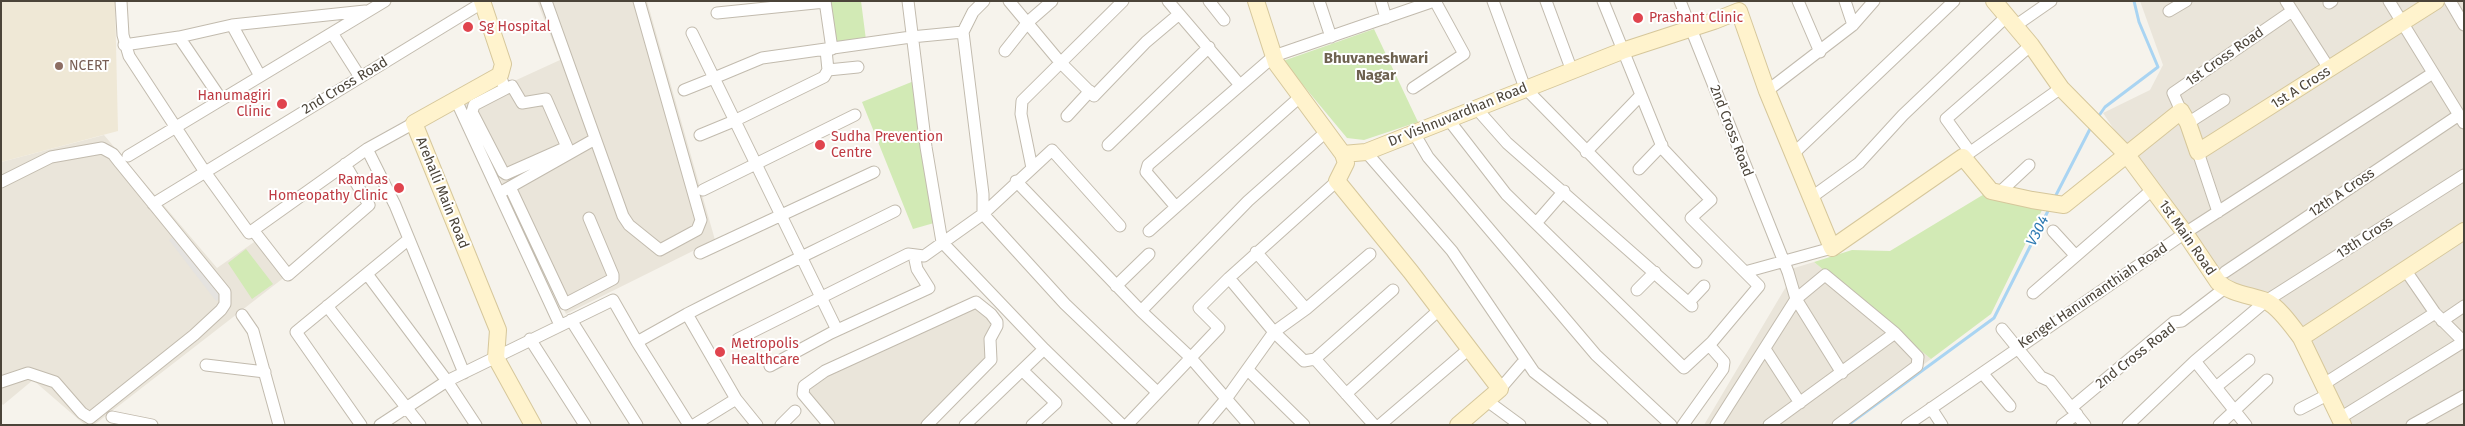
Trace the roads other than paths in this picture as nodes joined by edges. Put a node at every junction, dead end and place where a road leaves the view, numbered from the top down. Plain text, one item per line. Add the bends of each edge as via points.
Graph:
1 (121, 1) edge
2 (385, 1) edge
3 (546, 1) edge
4 (639, 1) edge
5 (825, 1) edge
6 (908, 1) edge
7 (984, 1) edge
8 (1009, 1) edge
9 (1052, 1) edge
10 (1123, 1) edge
11 (1168, 1) edge
12 (1208, 1) edge
13 (1256, 1) edge
14 (1319, 1) edge
15 (1381, 1) edge
16 (1435, 1) edge
17 (1493, 1) edge
18 (1546, 1) edge
19 (1603, 1) edge
20 (1680, 1) edge
21 (1798, 1) edge
22 (1845, 1) edge
23 (1874, 1) edge
24 (1954, 1) edge
25 (1994, 1) edge
26 (2051, 1) edge
27 (2186, 1) edge
28 (2389, 1) edge
29 (2436, 1) edge
30 (2450, 1) edge
31 (483, 2) edge
32 (1738, 6) edge
33 (2289, 6) edge
34 (369, 10) junction
35 (2169, 11) dead end
36 (717, 13) dead end
37 (1178, 15) junction
38 (1386, 18) junction
39 (1224, 20) dead end
40 (1028, 22) junction
41 (2011, 22) junction
42 (2403, 22) junction
43 (232, 25) junction
44 (1854, 25) junction
45 (2464, 25) edge
46 (1691, 28) junction
47 (963, 32) junction
48 (332, 33) junction
49 (692, 33) dead end
50 (179, 37) junction
51 (910, 37) junction
52 (1331, 37) junction
53 (124, 45) junction
54 (2031, 45) junction
55 (1209, 47) junction
56 (829, 50) junction
57 (1005, 51) dead end
58 (1622, 51) junction
59 (1820, 52) junction
60 (1274, 56) junction
61 (1060, 62) junction
62 (858, 67) dead end
63 (828, 70) junction
64 (2330, 70) junction
65 (1572, 71) junction
66 (2434, 73) junction
67 (260, 76) junction
68 (360, 77) junction
69 (714, 78) junction
70 (502, 82) junction
71 (1240, 84) junction
72 (1414, 88) dead end
73 (1525, 88) junction
74 (2061, 88) junction
75 (684, 90) dead end
76 (1090, 91) junction
77 (1767, 91) junction
78 (1641, 95) junction
79 (1301, 96) junction
80 (221, 99) junction
81 (456, 100) junction
82 (2224, 100) dead end
83 (1476, 108) junction
84 (855, 115) dead end
85 (1067, 116) dead end
86 (2184, 117) junction
87 (1448, 119) junction
88 (2461, 119) edge
89 (734, 121) junction
90 (414, 123) junction
91 (176, 126) junction
92 (1327, 131) junction
93 (1414, 133) junction
94 (700, 134) dead end
95 (595, 139) junction
96 (1108, 145) dead end
97 (1662, 145) junction
98 (367, 148) junction
99 (1366, 152) junction
100 (1586, 152) junction
101 (2198, 152) junction
102 (1343, 154) junction
103 (1793, 154) junction
104 (1966, 155) junction
105 (2127, 155) junction
106 (128, 156) dead end
107 (489, 159) junction
108 (345, 164) junction
109 (756, 164) junction
110 (2028, 164) dead end
111 (1032, 168) junction
112 (1639, 169) dead end
113 (205, 172) junction
114 (874, 172) dead end
115 (2464, 175) edge
116 (1016, 181) junction
117 (1337, 181) junction
118 (1, 182) edge
119 (510, 187) junction
120 (140, 188) junction
121 (2153, 189) junction
122 (703, 190) dead end
123 (1564, 191) junction
124 (1999, 193) junction
125 (499, 194) junction
126 (1812, 197) junction
127 (153, 204) junction
128 (1176, 206) junction
129 (894, 211) dead end
130 (2218, 212) junction
131 (781, 214) junction
132 (983, 214) junction
133 (589, 218) dead end
134 (1537, 222) junction
135 (1120, 226) dead end
136 (253, 230) junction
137 (1149, 231) dead end
138 (2053, 231) dead end
139 (2464, 231) edge
140 (2185, 233) junction
141 (170, 235) dead end
142 (409, 239) junction
143 (942, 242) junction
144 (1832, 248) junction
145 (1256, 252) junction
146 (700, 253) dead end
147 (1149, 254) dead end
148 (1370, 254) dead end
149 (914, 255) junction
150 (2075, 255) junction
151 (803, 258) junction
152 (1696, 262) dead end
153 (1782, 262) junction
154 (2404, 268) junction
155 (1654, 272) junction
156 (1745, 272) junction
157 (367, 274) junction
158 (1229, 278) junction
159 (2225, 280) junction
160 (1116, 286) junction
161 (1704, 286) dead end
162 (1393, 290) dead end
163 (1637, 290) dead end
164 (2032, 293) dead end
165 (822, 298) junction
166 (1796, 299) junction
167 (2266, 301) junction
168 (1002, 305) junction
169 (327, 306) junction
170 (2464, 306) edge
171 (1306, 309) junction
172 (1439, 310) junction
173 (1141, 311) junction
174 (687, 314) junction
175 (991, 314) junction
176 (242, 315) dead end
177 (2438, 317) junction
178 (571, 320) junction
179 (560, 325) junction
180 (2002, 329) dead end
181 (837, 330) junction
182 (1274, 332) junction
183 (1895, 333) junction
184 (2301, 338) junction
185 (530, 339) junction
186 (738, 339) dead end
187 (637, 342) junction
188 (2463, 342) edge
189 (1708, 346) junction
190 (1470, 348) junction
191 (2017, 348) junction
192 (1044, 349) junction
193 (1764, 349) junction
194 (496, 358) junction
195 (1190, 358) junction
196 (1315, 359) junction
197 (1525, 360) junction
198 (2195, 360) junction
199 (2249, 360) dead end
200 (206, 365) dead end
201 (770, 366) dead end
202 (1022, 370) junction
203 (1248, 370) junction
204 (265, 372) junction
205 (464, 373) junction
206 (1842, 373) junction
207 (1983, 374) junction
208 (2267, 380) dead end
209 (447, 381) junction
210 (1, 382) edge
211 (2216, 387) junction
212 (1500, 389) junction
213 (2326, 389) junction
214 (1157, 392) junction
215 (1346, 394) junction
216 (2464, 396) edge
217 (736, 399) junction
218 (1226, 399) junction
219 (1486, 400) junction
220 (1800, 403) junction
221 (407, 406) junction
222 (2010, 406) dead end
223 (1931, 408) junction
224 (2300, 409) dead end
225 (2234, 410) junction
226 (795, 411) dead end
227 (2074, 411) junction
228 (112, 417) dead end
229 (1118, 421) edge
230 (2342, 421) edge
231 (152, 425) edge
232 (279, 425) edge
233 (361, 425) edge
234 (380, 425) edge
235 (420, 425) edge
236 (476, 425) edge
237 (533, 425) edge
238 (585, 425) edge
239 (637, 425) edge
240 (690, 425) edge
241 (694, 425) edge
242 (757, 425) edge
243 (780, 425) edge
244 (829, 425) edge
245 (928, 425) edge
246 (965, 425) edge
247 (1032, 425) edge
248 (1105, 425) edge
249 (1128, 425) edge
250 (1204, 425) edge
251 (1248, 425) edge
252 (1304, 425) edge
253 (1374, 425) edge
254 (1380, 425) edge
255 (1458, 425) edge
256 (1520, 425) edge
257 (1602, 425) edge
258 (1671, 425) edge
259 (1684, 425) edge
260 (1716, 425) edge
261 (1769, 425) edge
262 (1838, 425) edge
263 (1907, 425) edge
264 (1942, 425) edge
265 (2062, 425) edge
266 (2085, 425) edge
267 (2128, 425) edge
268 (2219, 425) edge
269 (2246, 425) edge
270 (2412, 425) edge

1 - 53 street
2 - 34 street
3 - 95 street
4 - 95 street via 701,220 696,230 660,250 628,225
5 - 36 street
5 - 56 street
6 - 51 street
7 - 47 street via 973,12
8 - 40 street
9 - 40 street
10 - 61 street
11 - 37 street
12 - 39 street
13 - 60 street
14 - 52 street
15 - 38 street
16 - 38 street
16 - 72 street via 1464,54
17 - 73 street
18 - 65 street
19 - 58 street
20 - 46 street, 2nd Cross Road
21 - 59 street
22 - 44 street
23 - 44 street
24 - 103 street
25 - 41 street, 1st Main Road
26 - 41 street
27 - 35 street
28 - 42 street
29 - 42 street, 1st A Cross
30 - 45 street
31 - 68 street, 2nd Cross Road
31 - 70 street via 503,64
32 - 46 street, Dr Vishnuvardhan Road
32 - 77 street
33 - 64 street
33 - 86 street, 1st Cross Road via 2173,93
34 - 43 street
34 - 48 street
37 - 55 street
37 - 76 street via 1146,42 1094,96
38 - 52 street
40 - 57 street
40 - 61 street
41 - 54 street, 1st Main Road
41 - 126 street via 1903,115 1859,163
42 - 64 street, 1st A Cross
42 - 66 street
43 - 50 street
43 - 67 street
44 - 59 street
46 - 58 street, Dr Vishnuvardhan Road
46 - 153 street, 2nd Cross Road
47 - 51 street
47 - 132 street
48 - 67 street
48 - 68 street
49 - 69 street
50 - 53 street
50 - 80 street
51 - 56 street
51 - 143 street
52 - 60 street
53 - 91 street via 136,70
54 - 74 street, 1st Main Road
54 - 104 street via 1946,119
55 - 71 street
55 - 96 street
56 - 63 street
56 - 69 street via 762,58
58 - 65 street, Dr Vishnuvardhan Road
58 - 78 street
59 - 77 street
60 - 71 street
60 - 79 street
61 - 76 street
61 - 111 street via 1020,104
62 - 63 street
63 - 89 street via 824,77
64 - 101 street, 1st A Cross
65 - 73 street, Dr Vishnuvardhan Road
66 - 88 street
66 - 130 street, Kengel Hanumanthiah Road
67 - 80 street
68 - 113 street, 2nd Cross Road
69 - 75 street
69 - 89 street
70 - 81 street, Arehalli Main Road
70 - 107 street via 472,108
70 - 107 street via 512,86 522,103 546,99 567,147 506,174
71 - 128 street via 1148,165 1146,172
73 - 83 street, Dr Vishnuvardhan Road
73 - 100 street
74 - 104 street
74 - 105 street, 1st Main Road
76 - 85 street
77 - 103 street
78 - 97 street
78 - 100 street
79 - 92 street
79 - 128 street
80 - 91 street
81 - 90 street, Arehalli Main Road
81 - 107 street
82 - 86 street
83 - 87 street, Dr Vishnuvardhan Road
83 - 123 street via 1507,143
84 - 109 street
86 - 101 street, 1st Cross Road
86 - 105 street
87 - 93 street, Dr Vishnuvardhan Road
87 - 134 street via 1506,194
88 - 159 street, 12th A Cross
89 - 94 street
89 - 109 street
90 - 98 street
90 - 194 street, Arehalli Main Road via 498,330
91 - 106 street
91 - 113 street
92 - 102 street
92 - 173 street via 1248,201
93 - 99 street, Dr Vishnuvardhan Road
93 - 258 street via 1428,157 1596,355
95 - 119 street
97 - 112 street
97 - 156 street via 1711,200 1691,218
98 - 108 street
98 - 142 street
99 - 102 street, Dr Vishnuvardhan Road
99 - 197 street via 1452,251
100 - 152 street
101 - 130 street
102 - 117 street via 1346,163
103 - 126 street
104 - 124 street via 1992,191
104 - 144 street
105 - 121 street, 1st Main Road
105 - 124 street via 2064,205
107 - 125 street
108 - 136 street
108 - 136 street via 369,205 288,275
109 - 122 street
109 - 131 street
110 - 124 street
111 - 116 street
111 - 135 street via 1052,150 1057,153
113 - 127 street, 2nd Cross Road
113 - 136 street via 249,233
114 - 131 street
115 - 167 street, 13th Cross
116 - 132 street
116 - 160 street
117 - 145 street
117 - 172 street
118 - 120 street via 51,156 102,148 113,154
119 - 125 street
119 - 133 street via 565,304 613,279
120 - 127 street
120 - 141 street via 136,192
121 - 140 street, 1st Main Road
121 - 150 street
123 - 134 street
123 - 155 street
125 - 179 street
126 - 144 street
127 - 210 street via 225,292 227,299 221,310 90,418 55,382 28,373
128 - 137 street
129 - 151 street
130 - 140 street, Kengel Hanumanthiah Road
131 - 146 street
131 - 151 street
132 - 143 street
132 - 214 street via 1065,304
134 - 189 street via 1684,368
138 - 150 street
139 - 154 street
140 - 159 street, 1st Main Road via 2218,282
140 - 191 street, Kengel Hanumanthiah Road
142 - 157 street
142 - 205 street
143 - 149 street via 924,256
143 - 168 street
144 - 153 street
145 - 158 street
145 - 171 street
147 - 160 street
148 - 171 street
149 - 165 street via 908,254
149 - 181 street via 917,269 929,288
150 - 164 street
151 - 165 street
151 - 174 street via 773,269
153 - 156 street
153 - 166 street, 2nd Cross Road
154 - 177 street
154 - 184 street
155 - 161 street via 1691,304
155 - 163 street
156 - 189 street via 1759,286
157 - 169 street
157 - 209 street
158 - 182 street
158 - 195 street via 1199,308 1219,328
159 - 167 street, 1st Main Road
159 - 227 street, 2nd Cross Road via 2182,321 2174,322
160 - 173 street
162 - 196 street
165 - 181 street
165 - 186 street
166 - 183 street via 1825,275 1828,276
166 - 193 street
166 - 206 street, 2nd Cross Road
167 - 184 street, 1st Main Road
167 - 198 street, 13th Cross
168 - 175 street
168 - 192 street
169 - 221 street
169 - 233 street via 298,330 297,336
170 - 177 street
171 - 182 street
172 - 190 street
172 - 215 street
173 - 195 street
174 - 187 street
174 - 217 street
175 - 244 street via 972,302 947,317 809,381 804,386 804,394
175 - 245 street via 997,324 990,339 991,360
176 - 204 street via 253,331
177 - 188 street
177 - 213 street
178 - 179 street
178 - 187 street via 613,300
178 - 239 street
179 - 185 street
180 - 191 street
181 - 201 street
182 - 196 street via 1304,361
182 - 203 street
183 - 206 street
183 - 262 street via 1918,357 1917,366
184 - 213 street, 1st Main Road
185 - 194 street
185 - 238 street
187 - 240 street
188 - 230 street
189 - 259 street via 1724,362 1722,369
190 - 212 street
190 - 254 street
191 - 207 street, Kengel Hanumanthiah Road
191 - 227 street
192 - 202 street
192 - 229 street
193 - 220 street
193 - 260 street
194 - 205 street
194 - 237 street
195 - 214 street
195 - 218 street
196 - 215 street
197 - 212 street
197 - 257 street via 1534,372
198 - 211 street
198 - 267 street, 13th Cross
199 - 211 street
200 - 204 street
202 - 246 street
202 - 247 street via 1056,403
203 - 218 street
203 - 252 street
204 - 232 street
205 - 209 street
206 - 220 street
207 - 222 street
207 - 223 street, Kengel Hanumanthiah Road
208 - 225 street
209 - 221 street
209 - 236 street
211 - 225 street
212 - 219 street
213 - 224 street
213 - 230 street, 1st Main Road
214 - 249 street
215 - 253 street
216 - 270 street
217 - 241 street
217 - 242 street
218 - 250 street
218 - 251 street
219 - 255 street
219 - 256 street
220 - 261 street
221 - 234 street
221 - 235 street
223 - 263 street, Kengel Hanumanthiah Road
223 - 264 street
225 - 268 street
225 - 269 street
226 - 243 street
227 - 265 street, 2nd Cross Road
227 - 266 street
228 - 231 street
229 - 248 street

